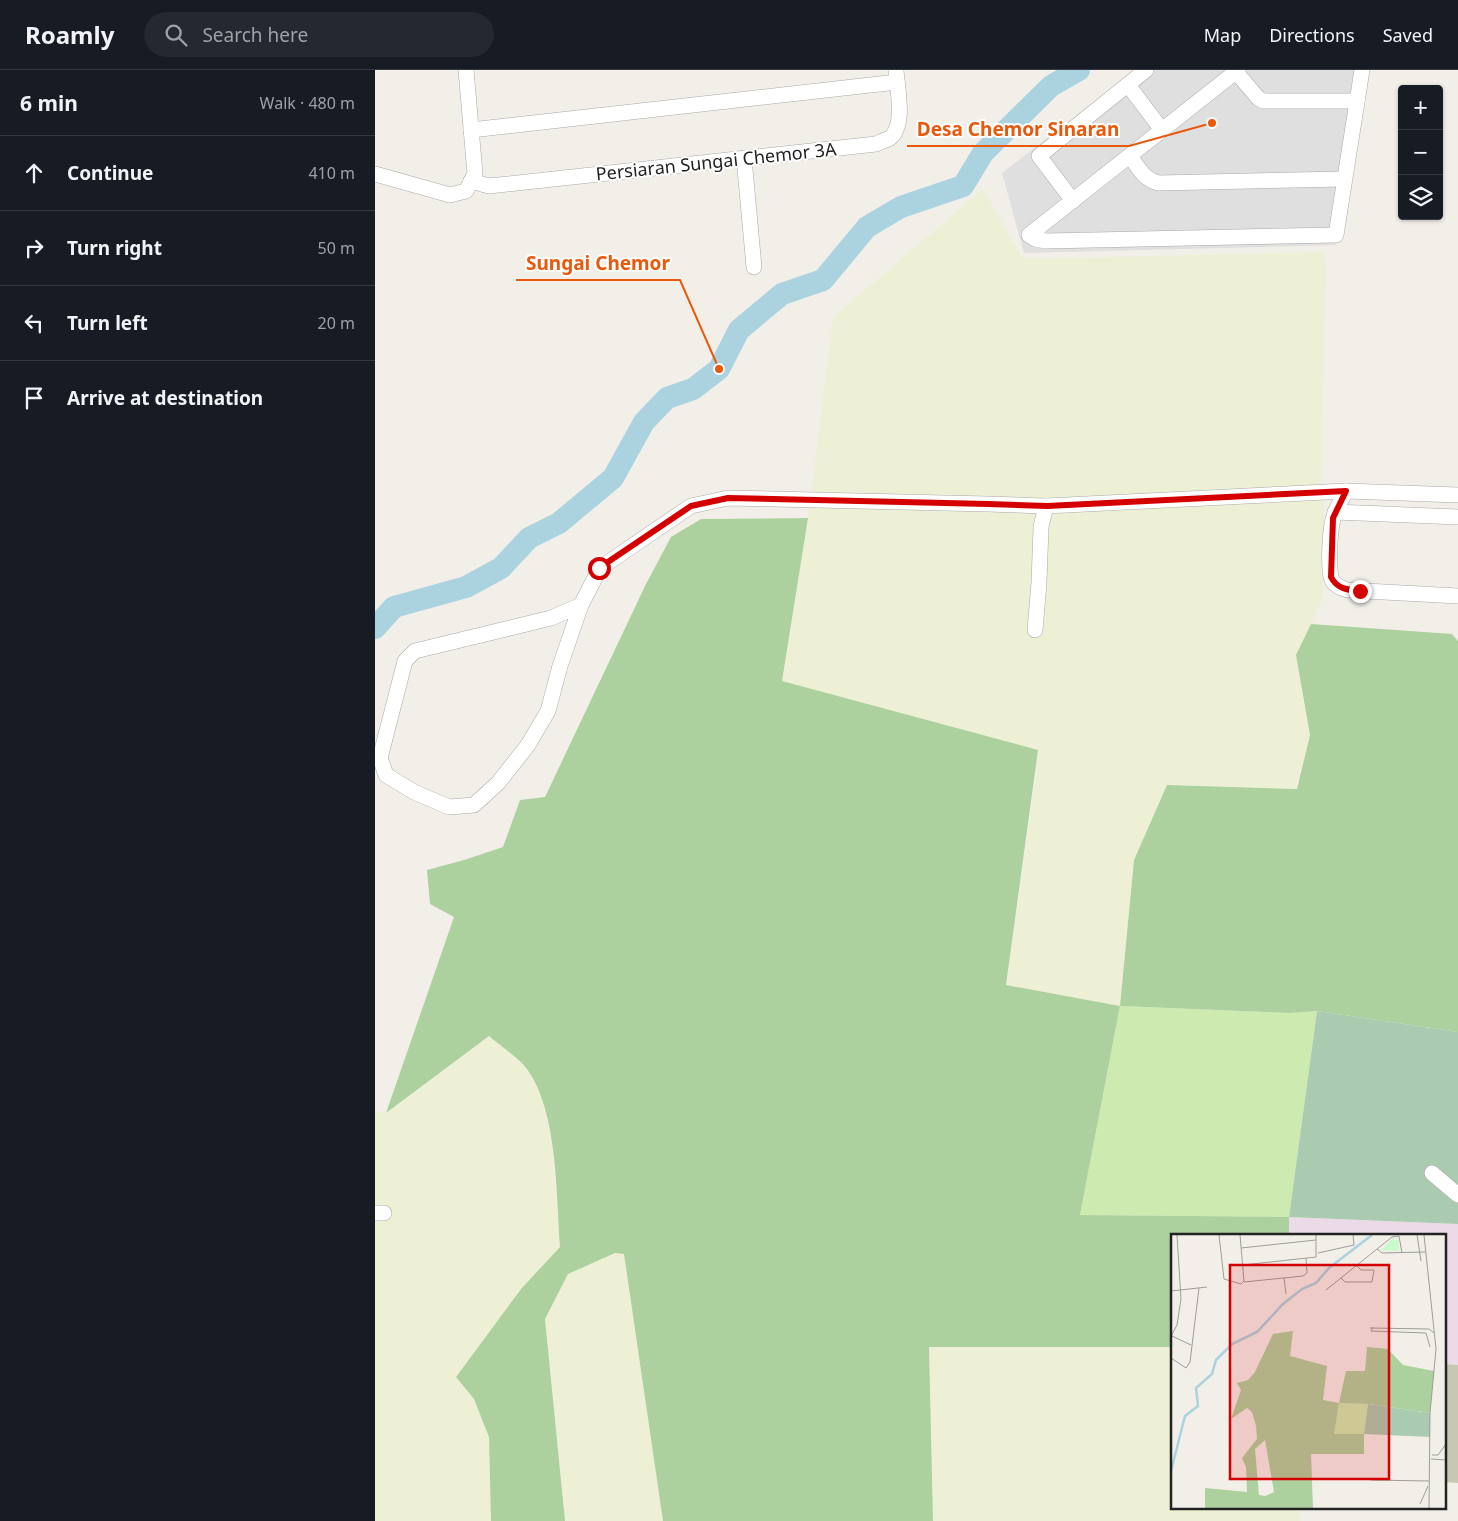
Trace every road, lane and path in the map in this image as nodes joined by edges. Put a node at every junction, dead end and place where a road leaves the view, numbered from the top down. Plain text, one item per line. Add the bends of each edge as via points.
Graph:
1 (466, 70) edge
2 (1146, 70) edge
3 (1362, 70) edge
4 (1237, 71) edge
5 (896, 76) edge
6 (1128, 85) junction
7 (1357, 102) junction
8 (471, 130) junction
9 (1163, 130) junction
10 (1130, 156) junction
11 (744, 158) junction
12 (375, 174) edge
13 (1344, 180) junction
14 (468, 186) junction
15 (1073, 201) junction
16 (754, 267) dead end
17 (1346, 491) junction
18 (1458, 494) edge
19 (1047, 506) junction
20 (1335, 512) junction
21 (1458, 517) edge
22 (1458, 596) edge
23 (581, 605) junction
24 (1035, 630) dead end
25 (1432, 1173) dead end
26 (1458, 1195) edge

1 - 8 street
2 - 6 street
3 - 7 street
4 - 7 street via 1263,101
4 - 9 street
5 - 8 street
5 - 11 street, Persiaran Sungai Chemor 3A via 900,120 889,138 876,144
6 - 9 street
6 - 15 street via 1039,156
7 - 13 street
8 - 14 street via 475,174
9 - 10 street
10 - 13 street via 1147,179 1159,183
10 - 15 street
11 - 14 street, Persiaran Sungai Chemor 3A
11 - 16 street
12 - 14 street, Persiaran Sungai Chemor 3A via 450,194
13 - 15 street via 1336,235 1046,241 1029,235
17 - 18 street
17 - 19 street
17 - 20 street
19 - 23 street via 728,498 691,506 619,553 599,568
19 - 24 street via 1041,527
20 - 21 street
20 - 22 street via 1330,569 1333,582 1339,587
23 - 23 street via 548,712 498,784 474,805 449,807 386,775 380,758 405,661 415,651 551,618
25 - 26 street

